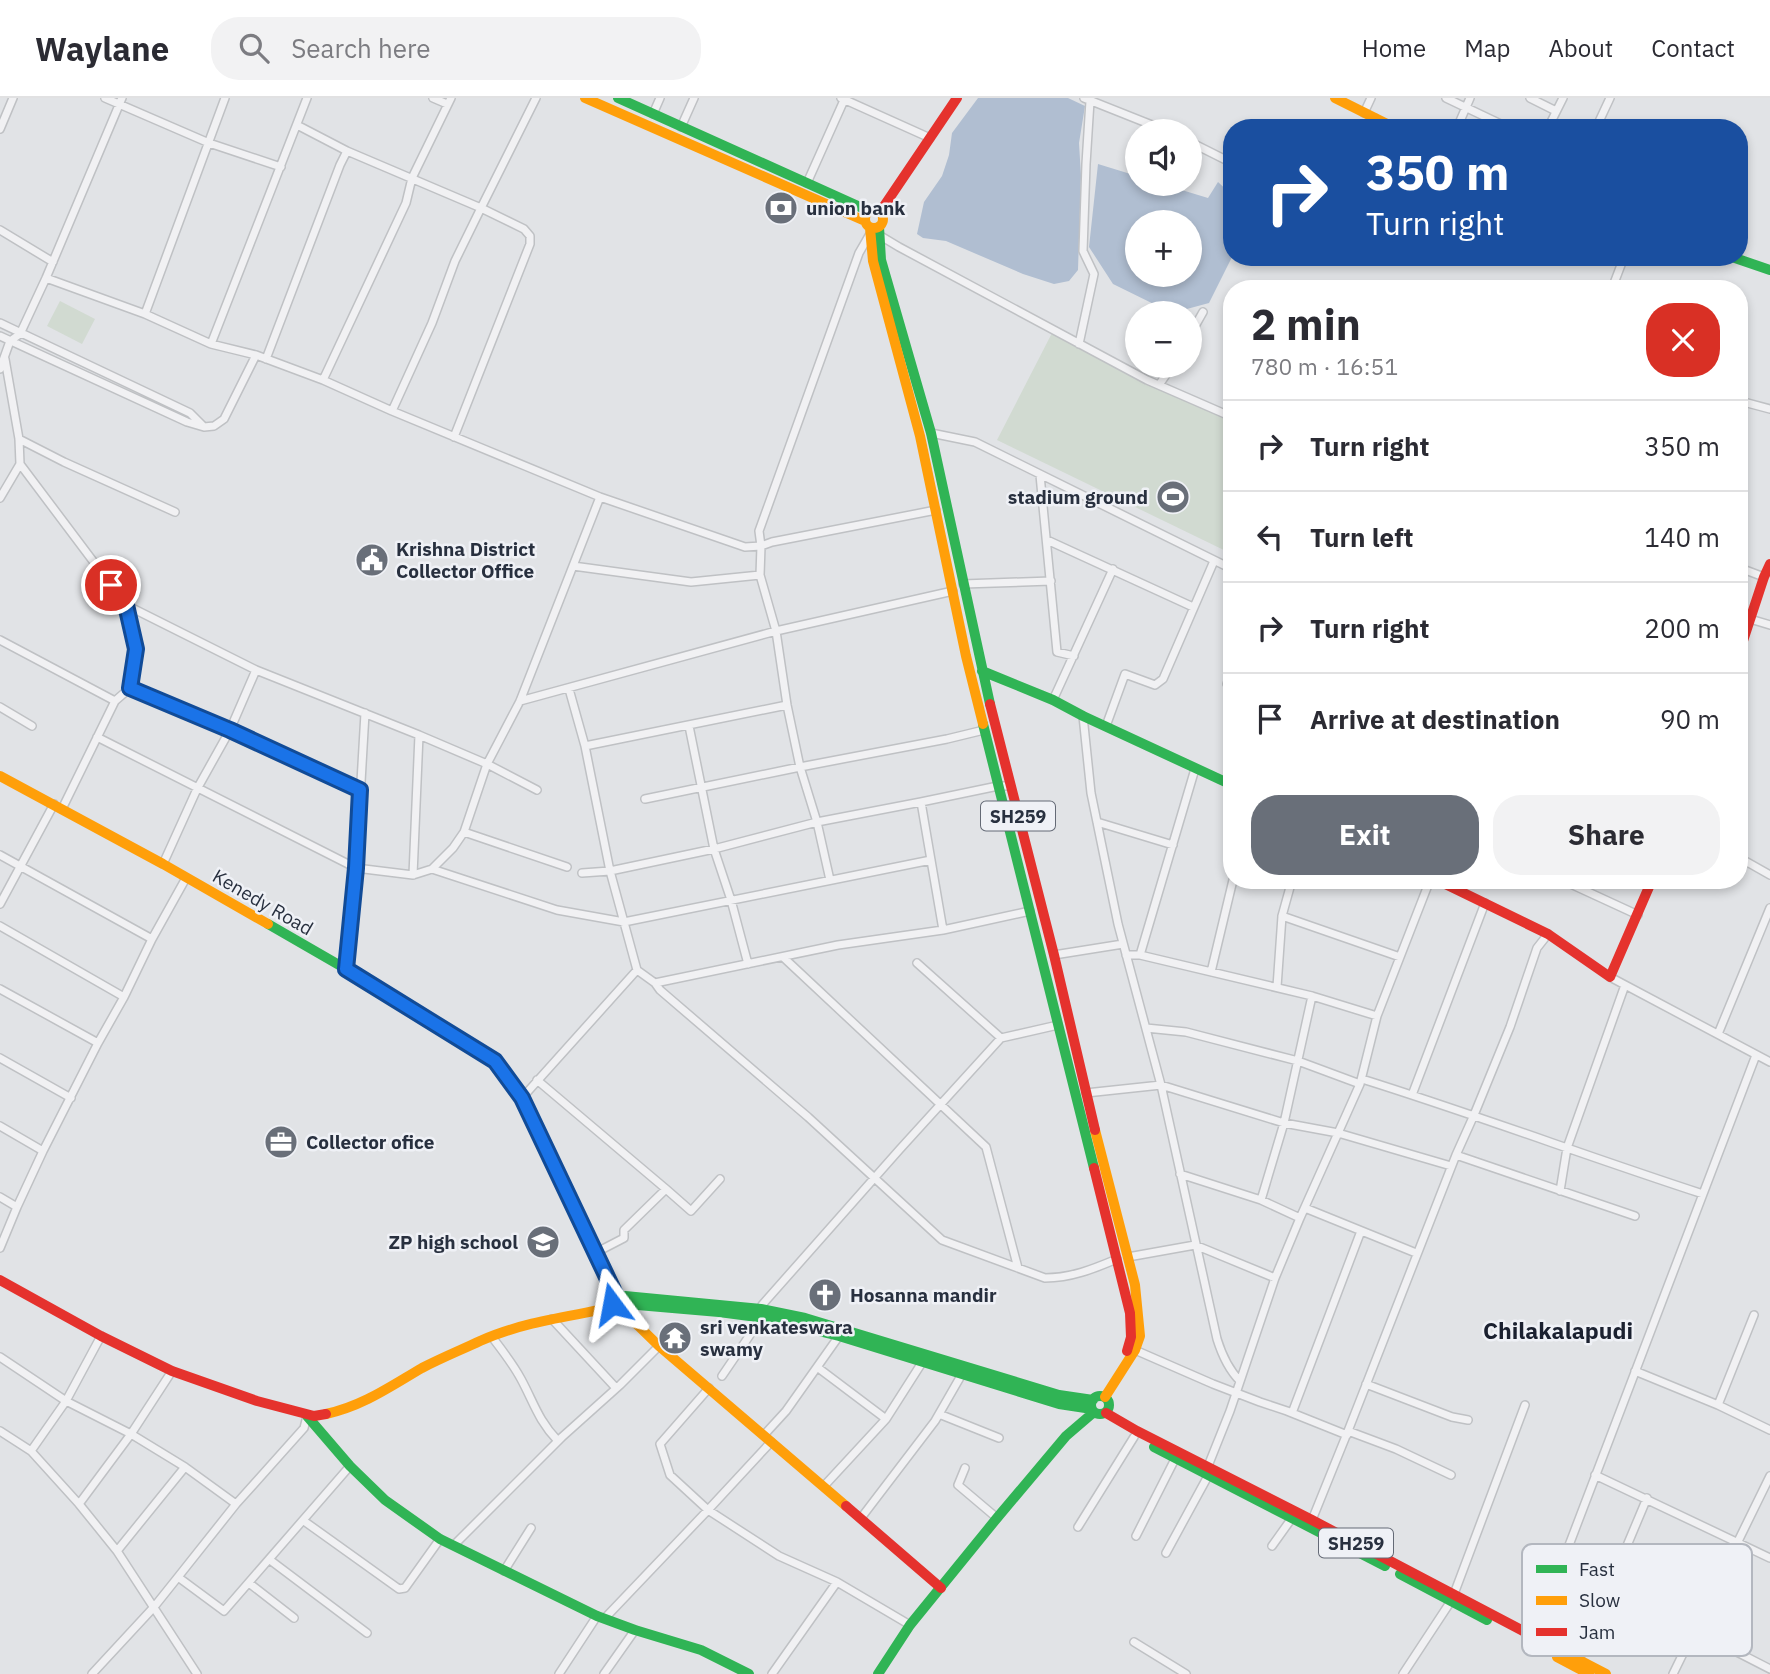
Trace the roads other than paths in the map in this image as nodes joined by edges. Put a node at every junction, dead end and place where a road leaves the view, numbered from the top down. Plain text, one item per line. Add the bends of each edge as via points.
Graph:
1 (13, 98) edge
2 (106, 98) edge
3 (225, 98) edge
4 (307, 98) edge
5 (433, 98) edge
6 (536, 98) edge
7 (585, 98) edge
8 (660, 98) edge
9 (694, 98) edge
10 (843, 98) edge
11 (957, 98) edge
12 (1335, 98) edge
13 (1371, 98) edge
14 (1446, 98) edge
15 (1471, 98) edge
16 (1530, 98) edge
17 (1563, 98) edge
18 (1610, 98) edge
19 (623, 99) edge
20 (1087, 99) edge
21 (121, 101) edge
22 (449, 101) edge
23 (1466, 107) junction
24 (1556, 111) junction
25 (1364, 113) junction
26 (653, 114) junction
27 (1137, 119) edge
28 (1369, 119) edge
29 (1461, 119) edge
30 (1490, 119) edge
31 (1552, 119) edge
32 (1601, 119) edge
33 (297, 125) junction
34 (681, 127) junction
35 (0, 129) edge
36 (930, 138) junction
37 (209, 143) junction
38 (1202, 148) edge
39 (347, 151) junction
40 (740, 153) junction
41 (1223, 158) edge
42 (735, 164) junction
43 (281, 167) junction
44 (412, 178) junction
45 (807, 183) junction
46 (481, 208) junction
47 (873, 224) junction
48 (0, 230) edge
49 (53, 262) junction
50 (1748, 262) edge
51 (1770, 270) edge
52 (46, 278) junction
53 (145, 314) junction
54 (0, 323) edge
55 (20, 334) junction
56 (0, 336) edge
57 (10, 341) junction
58 (211, 344) junction
59 (1079, 344) junction
60 (256, 355) junction
61 (5, 359) junction
62 (266, 359) junction
63 (0, 369) edge
64 (1164, 378) edge
65 (323, 380) junction
66 (1159, 385) junction
67 (1748, 403) edge
68 (1770, 409) edge
69 (392, 411) junction
70 (1223, 413) edge
71 (204, 427) junction
72 (931, 433) junction
73 (454, 437) junction
74 (19, 439) junction
75 (20, 464) junction
76 (1040, 475) junction
77 (600, 497) junction
78 (0, 499) edge
79 (936, 510) junction
80 (174, 512) dead end
81 (1047, 540) junction
82 (761, 547) junction
83 (1214, 561) junction
84 (1770, 564) edge
85 (1223, 565) edge
86 (573, 566) junction
87 (1113, 569) junction
88 (1748, 571) edge
89 (760, 575) junction
90 (1764, 577) junction
91 (1051, 581) junction
92 (963, 584) junction
93 (953, 591) junction
94 (126, 605) junction
95 (1193, 607) junction
96 (1748, 616) edge
97 (1748, 623) edge
98 (1770, 625) edge
99 (776, 631) junction
100 (0, 640) edge
101 (1074, 656) junction
102 (256, 670) junction
103 (982, 671) junction
104 (970, 672) junction
105 (130, 688) junction
106 (569, 689) junction
107 (1053, 700) junction
108 (115, 701) junction
109 (520, 701) junction
110 (787, 705) junction
111 (0, 707) edge
112 (366, 713) junction
113 (1083, 716) junction
114 (32, 726) dead end
115 (689, 726) junction
116 (1106, 726) junction
117 (230, 730) junction
118 (984, 730) junction
119 (419, 735) junction
120 (97, 737) junction
121 (585, 746) junction
122 (487, 764) junction
123 (800, 767) junction
124 (1195, 769) junction
125 (1, 780) edge
126 (1223, 781) edge
127 (998, 786) junction
128 (1010, 786) junction
129 (701, 788) junction
130 (197, 789) junction
131 (360, 790) junction
132 (537, 790) dead end
133 (645, 799) dead end
134 (921, 802) junction
135 (58, 807) junction
136 (817, 822) junction
137 (1097, 822) junction
138 (464, 832) junction
139 (1173, 845) junction
140 (714, 849) junction
141 (0, 855) edge
142 (932, 860) junction
143 (1748, 863) edge
144 (163, 864) junction
145 (19, 867) junction
146 (567, 867) dead end
147 (356, 868) junction
148 (432, 870) junction
149 (610, 871) junction
150 (582, 873) dead end
151 (1770, 875) edge
152 (413, 876) junction
153 (186, 878) junction
154 (831, 880) junction
155 (1231, 889) edge
156 (1290, 889) edge
157 (1426, 889) edge
158 (1460, 889) edge
159 (1582, 889) edge
160 (1648, 889) edge
161 (731, 900) junction
162 (1485, 903) junction
163 (0, 904) edge
164 (1770, 908) edge
165 (1030, 911) junction
166 (1638, 915) junction
167 (1282, 916) junction
168 (624, 922) junction
169 (0, 926) edge
170 (943, 930) junction
171 (1548, 934) junction
172 (152, 939) junction
173 (1123, 944) junction
174 (1054, 955) junction
175 (1126, 955) junction
176 (1140, 955) junction
177 (783, 957) junction
178 (1400, 957) junction
179 (917, 963) dead end
180 (748, 964) junction
181 (346, 969) junction
182 (637, 970) junction
183 (1211, 972) junction
184 (1610, 977) junction
185 (655, 982) junction
186 (1625, 985) junction
187 (1277, 987) junction
188 (0, 989) edge
189 (1312, 996) junction
190 (124, 997) junction
191 (1377, 1016) junction
192 (1058, 1025) junction
193 (1146, 1028) junction
194 (1718, 1034) junction
195 (1001, 1038) junction
196 (98, 1043) junction
197 (1756, 1055) junction
198 (0, 1058) edge
199 (1298, 1061) junction
200 (1770, 1062) edge
201 (537, 1080) junction
202 (1361, 1081) junction
203 (1161, 1085) junction
204 (1086, 1093) junction
205 (1412, 1095) junction
206 (71, 1098) junction
207 (522, 1098) junction
208 (941, 1106) junction
209 (1474, 1115) junction
210 (1283, 1123) junction
211 (0, 1126) edge
212 (1338, 1133) junction
213 (1567, 1148) junction
214 (43, 1151) junction
215 (1456, 1155) junction
216 (1451, 1166) junction
217 (1180, 1174) junction
218 (874, 1178) junction
219 (720, 1179) dead end
220 (666, 1189) junction
221 (1560, 1191) junction
222 (1703, 1194) junction
223 (0, 1197) edge
224 (1261, 1200) junction
225 (17, 1207) junction
226 (1305, 1208) junction
227 (1635, 1216) dead end
228 (1300, 1218) junction
229 (1361, 1231) junction
230 (1195, 1245) junction
231 (0, 1248) edge
232 (595, 1253) junction
233 (1416, 1253) junction
234 (1123, 1258) junction
235 (1018, 1268) junction
236 (1275, 1278) junction
237 (0, 1280) edge
238 (620, 1302) junction
239 (760, 1313) junction
240 (1754, 1315) dead end
241 (552, 1319) junction
242 (101, 1336) junction
243 (839, 1336) junction
244 (492, 1337) junction
245 (659, 1346) junction
246 (1135, 1350) junction
247 (0, 1357) edge
248 (923, 1362) junction
249 (817, 1367) junction
250 (172, 1371) junction
251 (1635, 1371) junction
252 (962, 1374) junction
253 (722, 1376) dead end
254 (1240, 1381) junction
255 (1366, 1384) junction
256 (616, 1388) junction
257 (709, 1388) junction
258 (1236, 1394) junction
259 (66, 1401) junction
260 (1525, 1405) dead end
261 (1718, 1405) junction
262 (1099, 1406) junction
263 (1292, 1413) junction
264 (939, 1414) junction
265 (307, 1416) junction
266 (886, 1419) junction
267 (1468, 1420) dead end
268 (1770, 1430) edge
269 (0, 1431) edge
270 (1348, 1433) junction
271 (131, 1434) junction
272 (1134, 1437) junction
273 (768, 1438) junction
274 (999, 1438) dead end
275 (558, 1441) junction
276 (31, 1451) junction
277 (1175, 1458) junction
278 (350, 1466) junction
279 (185, 1467) junction
280 (965, 1468) dead end
281 (1208, 1471) junction
282 (1451, 1475) dead end
283 (1595, 1475) junction
284 (1770, 1476) edge
285 (824, 1486) junction
286 (1647, 1498) junction
287 (79, 1504) junction
288 (236, 1504) junction
289 (708, 1510) junction
290 (861, 1518) junction
291 (997, 1518) junction
292 (1292, 1518) junction
293 (1312, 1520) junction
294 (304, 1521) junction
295 (1078, 1527) dead end
296 (531, 1528) dead end
297 (1136, 1535) dead end
298 (440, 1539) junction
299 (1738, 1542) junction
300 (1569, 1544) edge
301 (1628, 1544) edge
302 (1742, 1544) edge
303 (454, 1545) junction
304 (1272, 1546) dead end
305 (1752, 1549) edge
306 (117, 1551) junction
307 (1166, 1553) dead end
308 (1770, 1558) edge
309 (270, 1560) junction
310 (504, 1571) junction
311 (178, 1577) junction
312 (837, 1582) junction
313 (249, 1583) junction
314 (941, 1588) junction
315 (1453, 1598) junction
316 (154, 1607) junction
317 (601, 1617) junction
318 (294, 1618) dead end
319 (910, 1625) junction
320 (635, 1630) junction
321 (1522, 1631) edge
322 (367, 1633) dead end
323 (1522, 1637) edge
324 (1134, 1642) dead end
325 (1557, 1656) edge
326 (1571, 1656) edge
327 (1581, 1656) edge
328 (1681, 1656) edge
329 (1743, 1656) edge
330 (1579, 1660) junction
331 (1173, 1666) junction
332 (1770, 1670) edge
333 (92, 1674) edge
334 (197, 1674) edge
335 (559, 1674) edge
336 (604, 1674) edge
337 (749, 1674) edge
338 (772, 1674) edge
339 (878, 1674) edge
340 (1167, 1674) edge
341 (1186, 1674) edge
342 (1403, 1674) edge
343 (1589, 1674) edge
344 (1606, 1674) edge
345 (1672, 1674) edge

1 - 35 street
2 - 21 street
3 - 37 street
4 - 33 street
5 - 22 street
6 - 46 street
7 - 42 main road
8 - 26 street
9 - 34 street
10 - 36 street
10 - 45 street
11 - 36 main road
12 - 25 main road
13 - 25 street
14 - 23 street
15 - 23 street
16 - 24 street
17 - 24 street
18 - 32 street
19 - 26 main road
20 - 27 street
20 - 59 street via 1083,251 1094,274
21 - 37 street
21 - 49 street
22 - 44 street
23 - 29 street
23 - 30 street
24 - 31 street
25 - 28 main road
26 - 34 main road
33 - 39 street
33 - 43 street
34 - 40 main road
36 - 47 main road
37 - 43 street
37 - 53 street
38 - 41 street
39 - 44 street
39 - 62 street
40 - 42 main road
40 - 45 main road
42 - 47 main road
43 - 58 street
44 - 46 street
44 - 65 street via 406,203
45 - 47 main road
46 - 69 street
46 - 73 street via 524,229 530,244
47 - 59 street via 899,247
47 - 72 main road, SH259
47 - 79 main road, SH259 via 873,261
47 - 82 street via 759,531
48 - 49 street
49 - 52 street
50 - 51 main road
52 - 53 street
52 - 55 street
53 - 58 street
54 - 55 street
55 - 57 street
55 - 71 street via 190,412
56 - 57 street
57 - 61 street
57 - 71 street
58 - 60 street
59 - 66 street
60 - 62 street
60 - 71 street via 225,419
61 - 63 street
61 - 74 street
62 - 65 street
64 - 66 street
65 - 69 street
66 - 70 street
67 - 68 street
69 - 73 street
72 - 76 street via 975,442
72 - 92 main road, SH259
73 - 77 street
74 - 75 street
74 - 80 street
75 - 78 street
75 - 94 street
76 - 81 street
76 - 83 street
77 - 82 street via 745,548
77 - 86 street
79 - 82 street
79 - 93 main road, SH259
81 - 87 street
81 - 91 street
82 - 89 street
83 - 85 street
83 - 95 street
84 - 90 main road
86 - 89 street via 691,582
86 - 109 street
87 - 95 street
87 - 101 street
88 - 90 street
89 - 99 street
90 - 96 main road
91 - 92 street
91 - 101 street via 1057,652
92 - 103 main road, SH259
93 - 99 street
93 - 104 main road, SH259
94 - 102 street
94 - 105 street via 136,649
95 - 116 street via 1163,680 1155,685 1125,674
97 - 98 street
99 - 106 street
99 - 110 street
100 - 108 street
101 - 107 street
102 - 112 street
102 - 117 street
103 - 104 street
103 - 107 main road
103 - 128 main road, SH259
104 - 118 main road, SH259
105 - 108 street
105 - 117 street
106 - 109 street
106 - 121 street
107 - 113 main road
108 - 120 street
109 - 122 street
110 - 115 street
110 - 123 street
111 - 114 street
112 - 119 street
112 - 131 street
113 - 116 main road
113 - 137 street
115 - 121 street
115 - 129 street
116 - 124 main road
117 - 130 street
117 - 131 street
118 - 123 street
118 - 127 main road, SH259
119 - 122 street
119 - 152 street
120 - 130 street
120 - 135 street
121 - 149 street
122 - 132 street
122 - 138 street
123 - 129 street
123 - 136 street
124 - 126 main road
124 - 139 street
125 - 135 main road, Kenedy Road
127 - 128 street
127 - 134 street
127 - 165 main road, SH259
128 - 174 main road, SH259
129 - 133 street
129 - 140 street
130 - 144 street
130 - 147 street
131 - 147 street
134 - 136 street
134 - 142 street
135 - 144 main road, Kenedy Road
135 - 145 street
136 - 140 street
136 - 154 street
137 - 139 street
137 - 173 street
138 - 146 street
138 - 148 street
139 - 176 street
140 - 149 street
140 - 161 street
141 - 145 street
142 - 154 street
142 - 170 street
143 - 151 street
144 - 153 main road, Kenedy Road
145 - 163 street
145 - 172 street
147 - 152 street
147 - 181 street
148 - 152 street
148 - 168 street via 557,910
149 - 150 street
149 - 168 street
153 - 172 street
153 - 181 main road, Kenedy Road
154 - 161 street
155 - 183 street
156 - 167 street
157 - 178 street
158 - 162 main road
159 - 166 street
160 - 166 main road
161 - 168 street
161 - 180 street
162 - 171 main road
162 - 205 street
164 - 194 street
165 - 170 street
165 - 192 main road, SH259
166 - 184 main road
167 - 178 street
167 - 187 street
168 - 182 street
169 - 190 street
170 - 177 street
171 - 184 main road
171 - 209 street via 1536,948
172 - 190 street
173 - 174 street
173 - 175 street
174 - 204 main road, SH259
175 - 176 street
175 - 193 street
176 - 183 street
177 - 180 street
177 - 208 street
178 - 191 street
179 - 195 street
180 - 185 street
181 - 207 main road, Kenedy Road via 495,1061
182 - 185 street
182 - 201 street
183 - 187 street
184 - 186 street
185 - 218 street
186 - 194 street
186 - 213 street
187 - 189 street
188 - 196 street
189 - 191 street
189 - 199 street
190 - 196 street
191 - 202 street
192 - 195 street
192 - 234 main road, SH259
193 - 199 street via 1186,1032
193 - 203 street
194 - 197 street
195 - 208 street
196 - 206 street
197 - 200 street
197 - 222 street
198 - 206 street
199 - 202 street
199 - 210 street
201 - 207 street
201 - 220 street
202 - 205 street
202 - 212 street
203 - 204 street
203 - 210 street
203 - 217 street
204 - 234 main road, SH259
205 - 209 street
206 - 214 street
207 - 232 main road, Kenedy Road
208 - 218 street
208 - 235 street via 986,1147
209 - 213 street
209 - 215 street
210 - 212 street
210 - 224 street
211 - 214 street
212 - 216 street
212 - 226 street
213 - 221 street
213 - 222 street
214 - 225 street
215 - 216 street
215 - 221 street
216 - 233 street
217 - 224 street
217 - 230 street
218 - 235 street via 942,1240
218 - 239 street via 762,1305
219 - 220 street via 691,1211
220 - 232 street via 624,1230 624,1238
221 - 227 street
222 - 251 street
223 - 225 street
224 - 228 street
225 - 231 street
226 - 228 street
226 - 229 street
228 - 236 street
229 - 233 street
229 - 263 street
230 - 234 street
230 - 236 street
230 - 254 street via 1220,1349
232 - 238 main road, Kenedy Road
233 - 255 street
234 - 235 street via 1063,1278 1045,1278
234 - 246 main road, SH259 via 1135,1285 1140,1336
234 - 262 main road, SH259 via 1131,1344
236 - 254 street
237 - 242 main road
238 - 239 main road
238 - 241 main road
238 - 245 main road, Kenedy Road
239 - 243 main road
239 - 253 street
239 - 262 main road via 805,1318
240 - 261 street
241 - 244 main road
241 - 256 street
242 - 250 main road
242 - 259 street
243 - 248 main road
243 - 249 street
244 - 265 main road via 425,1367 373,1398 344,1410
244 - 275 street via 522,1381 546,1429
245 - 256 street
245 - 257 main road, Kenedy Road
246 - 258 street
246 - 262 main road, SH259
247 - 259 street
248 - 252 main road
248 - 266 street
249 - 266 street
249 - 273 street
250 - 265 main road
250 - 271 street
251 - 261 street
251 - 283 street
252 - 262 main road via 1059,1404
252 - 264 street
254 - 258 street
255 - 267 street
255 - 270 street
256 - 275 street
257 - 273 main road, Kenedy Road
257 - 289 street via 660,1444 670,1475
258 - 263 street
258 - 281 street
259 - 271 street
259 - 276 street
260 - 315 street
261 - 268 street
262 - 272 main road, SH259
262 - 281 main road, SH259
262 - 291 main road via 1066,1436
263 - 270 street
264 - 274 street
264 - 290 street
265 - 278 main road
265 - 288 street via 304,1428
266 - 285 street
269 - 276 street
270 - 282 street
270 - 293 street
271 - 279 street
271 - 287 street
272 - 277 main road, SH259
272 - 295 street
273 - 285 main road, Kenedy Road
273 - 289 street
275 - 303 street
276 - 287 street
277 - 281 main road, SH259
277 - 297 street
278 - 294 street
278 - 298 main road via 386,1500
279 - 288 street
279 - 306 street
280 - 291 street via 958,1485
281 - 292 main road, SH259
281 - 293 main road, SH259
281 - 307 street
283 - 286 street
283 - 300 street
284 - 299 street
285 - 290 main road, Kenedy Road
286 - 299 street
286 - 301 street
287 - 306 street
288 - 311 street
289 - 312 street via 779,1556
289 - 317 street
290 - 314 main road, Kenedy Road
291 - 314 main road
292 - 293 street
292 - 304 street
292 - 315 main road, SH259
293 - 315 main road, SH259
294 - 298 street via 399,1589 405,1588
294 - 309 street
296 - 310 street
298 - 303 main road
299 - 302 street
303 - 310 main road
305 - 308 street
306 - 316 street
309 - 313 street
309 - 322 street
310 - 317 main road
311 - 313 street via 224,1611
311 - 316 street
312 - 319 street
312 - 338 street
313 - 318 street
314 - 319 main road
315 - 321 main road, SH259
315 - 323 main road, SH259
315 - 342 street
316 - 333 street
316 - 334 street
317 - 320 main road
317 - 335 street
319 - 339 main road
320 - 336 street
320 - 337 main road via 701,1650
324 - 331 street
325 - 343 main road, SH259
326 - 330 main road, SH259
327 - 330 street
328 - 345 street
329 - 332 street
330 - 344 main road, SH259
331 - 340 street
331 - 341 street

